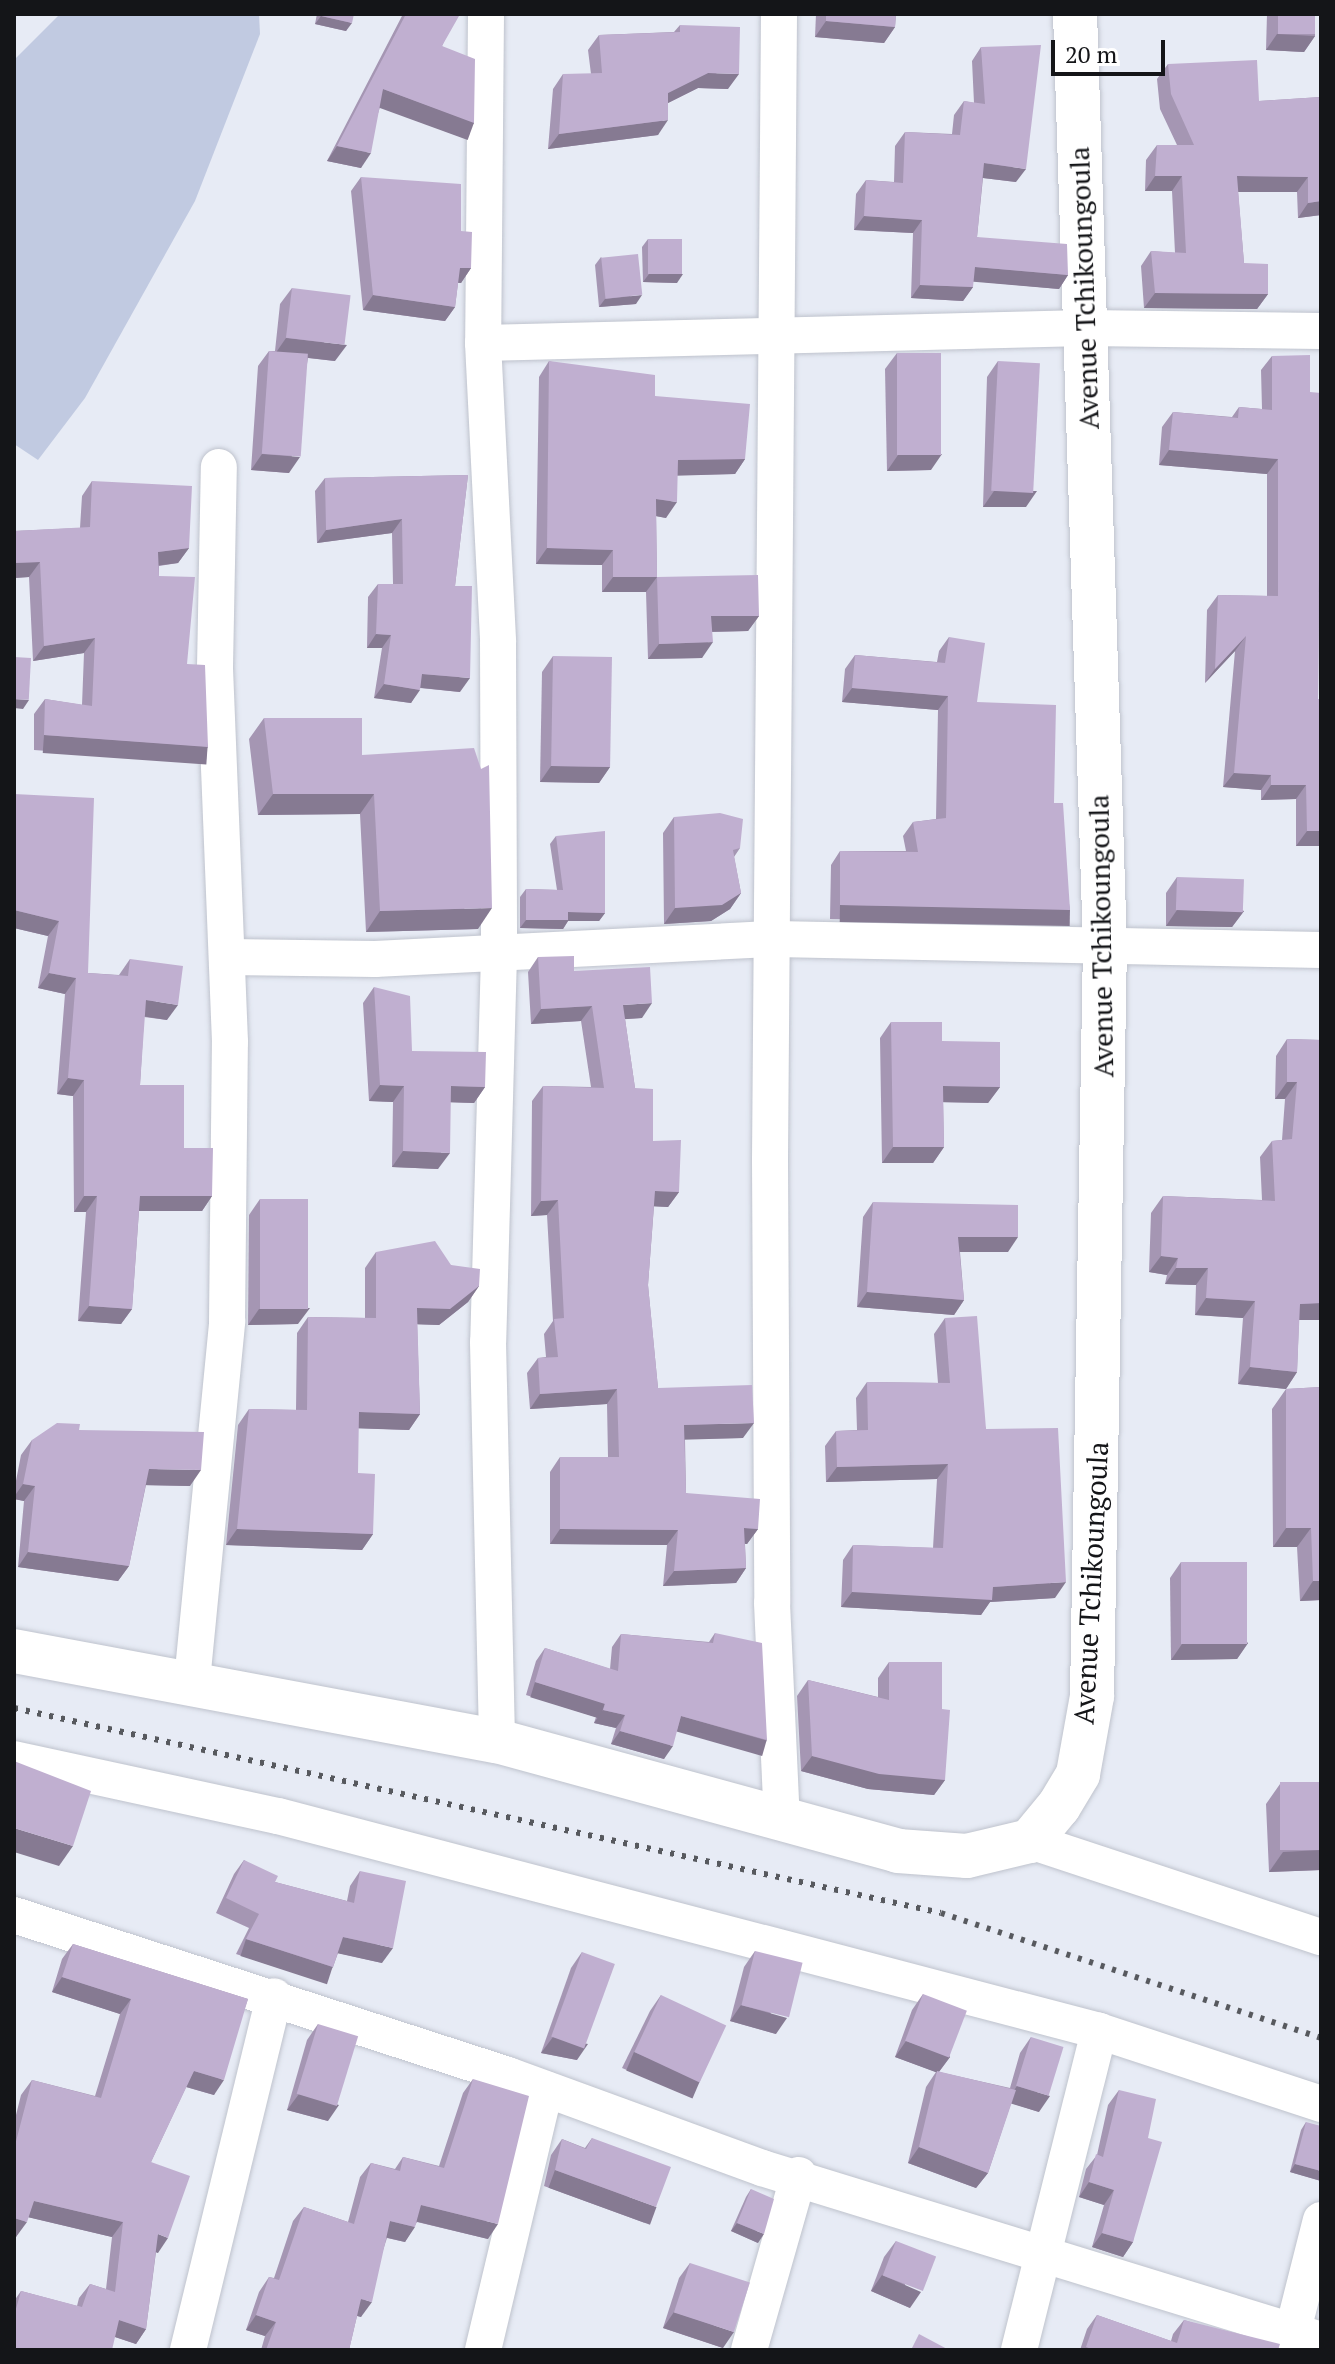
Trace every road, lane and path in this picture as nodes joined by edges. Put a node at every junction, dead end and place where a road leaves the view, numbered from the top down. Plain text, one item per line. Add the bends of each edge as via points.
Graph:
1 (486, 14) edge
2 (779, 14) edge
3 (1075, 14) edge
4 (1085, 328) junction
5 (1321, 331) edge
6 (773, 335) junction
7 (483, 343) junction
8 (219, 467) dead end
9 (775, 939) junction
10 (1105, 946) junction
11 (1321, 950) edge
12 (499, 955) junction
13 (229, 957) junction
14 (14, 1651) edge
15 (192, 1681) junction
16 (497, 1741) junction
17 (14, 1759) edge
18 (782, 1820) junction
19 (1030, 1841) junction
20 (14, 1915) edge
21 (1321, 1937) edge
22 (274, 1996) junction
23 (1099, 2031) junction
24 (545, 2089) junction
25 (1321, 2104) edge
26 (799, 2175) junction
27 (1321, 2220) edge
28 (1041, 2251) junction
29 (1300, 2341) edge
30 (188, 2350) edge
31 (483, 2350) edge
32 (749, 2350) edge
33 (1019, 2350) edge

1 - 7 street
2 - 6 street
3 - 4 street, Avenue Tchikoungoula
4 - 5 street
4 - 6 street
4 - 10 street, Avenue Tchikoungoula
6 - 7 street
6 - 9 street
7 - 12 street via 498,642
8 - 13 street via 215,667
9 - 10 street
9 - 12 street
9 - 18 street via 772,1603
10 - 11 street
10 - 19 street, Avenue Tchikoungoula via 1092,1696 1078,1774
12 - 13 street
12 - 16 street via 488,1342
13 - 15 street via 227,1321
14 - 15 street
15 - 16 street
16 - 18 street
17 - 23 street via 278,1816
18 - 19 street via 898,1851 967,1856
19 - 21 street
20 - 22 street
22 - 24 street
22 - 30 street
23 - 25 street
23 - 28 street
24 - 26 street
24 - 31 street
26 - 28 street
26 - 32 street
27 - 29 street
28 - 29 street
28 - 33 street

